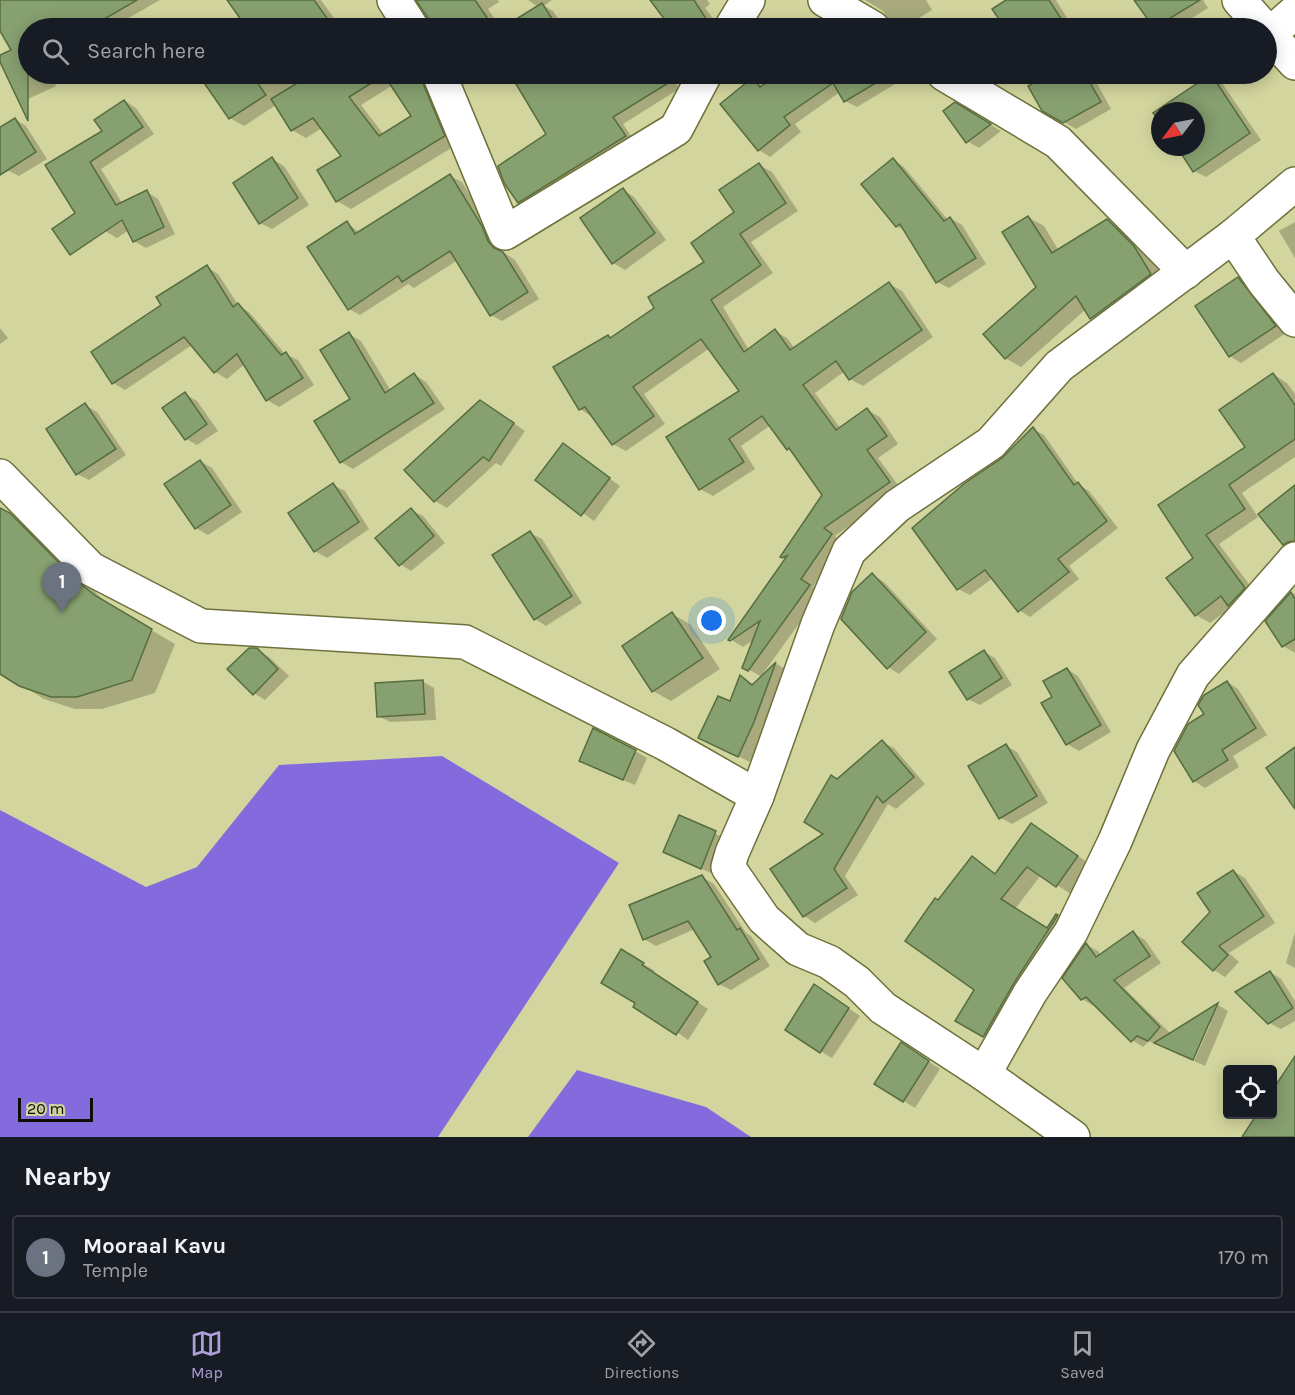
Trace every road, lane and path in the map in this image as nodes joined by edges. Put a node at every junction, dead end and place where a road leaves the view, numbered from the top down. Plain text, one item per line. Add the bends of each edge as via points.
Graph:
1 (394, 0) edge
2 (748, 0) edge
3 (825, 0) edge
4 (1239, 0) edge
5 (1295, 12) edge
6 (406, 18) edge
7 (737, 18) edge
8 (856, 18) edge
9 (1255, 18) edge
10 (1277, 24) edge
11 (1277, 42) edge
12 (1295, 63) edge
13 (443, 84) edge
14 (700, 84) edge
15 (961, 84) edge
16 (1295, 184) edge
17 (1233, 236) junction
18 (1186, 272) junction
19 (1295, 320) edge
20 (0, 476) edge
21 (1295, 559) edge
22 (757, 796) junction
23 (984, 1074) junction
24 (1073, 1137) edge

1 - 6 street
2 - 7 street
3 - 8 street
4 - 9 street
5 - 10 street
11 - 12 street
13 - 14 street via 505,233 676,129
15 - 18 street via 1058,142
16 - 17 street
17 - 18 street
17 - 19 street
18 - 22 street via 1059,366 991,443 897,506 849,551 818,624
20 - 22 street via 91,569 201,626 465,642 666,744
21 - 23 street via 1193,675 1153,750 1071,933 1030,993
22 - 23 street via 728,867 764,919 798,949 829,962 883,1008
23 - 24 street

